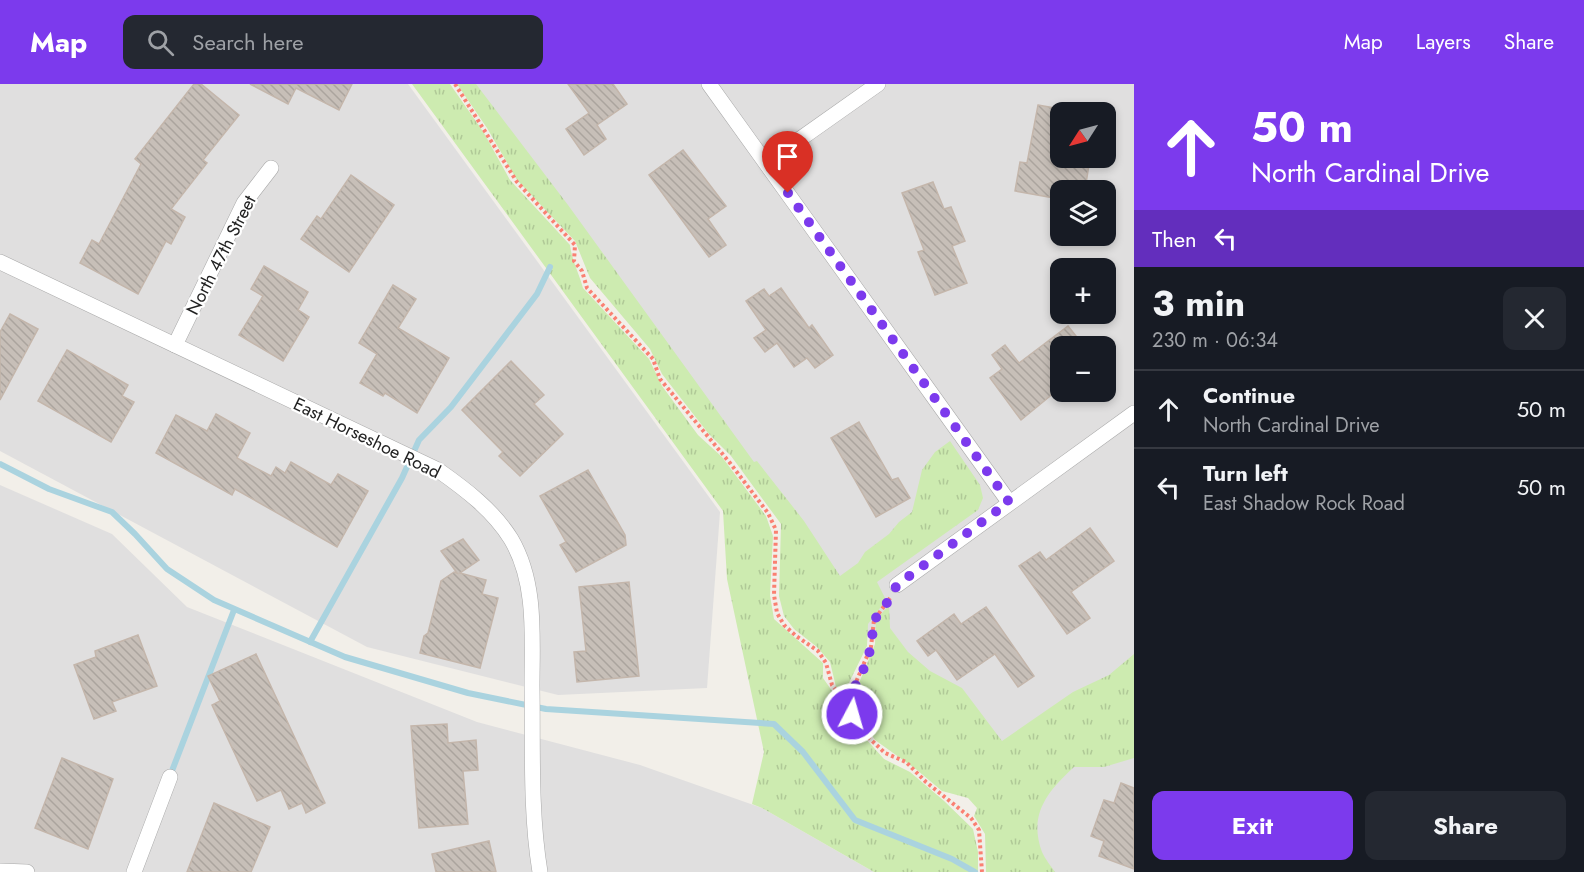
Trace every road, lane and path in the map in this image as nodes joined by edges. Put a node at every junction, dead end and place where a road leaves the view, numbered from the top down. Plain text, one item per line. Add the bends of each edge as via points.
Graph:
1 (455, 84) edge
2 (709, 84) edge
3 (878, 84) edge
4 (766, 163) junction
5 (271, 168) dead end
6 (0, 262) edge
7 (175, 345) junction
8 (1134, 412) edge
9 (1009, 502) junction
10 (897, 585) joint
11 (847, 703) junction
12 (170, 777) dead end
13 (0, 871) edge
14 (27, 872) edge
15 (134, 872) edge
16 (540, 872) edge
17 (982, 872) edge

1 - 11 path via 517,182 574,245 574,261 587,288 653,359 660,379 768,513 776,530 777,613 784,625 818,651 832,685
2 - 4 street
3 - 4 street
4 - 9 street
5 - 7 street, North 47th Street via 244,203
6 - 7 street, East Horseshoe Road
7 - 16 street, East Horseshoe Road via 438,470 488,510 511,539 532,604 533,813
8 - 9 street
9 - 10 street
10 - 11 path via 874,620 866,664
11 - 17 path via 867,736 885,753 906,762 970,818 979,830
12 - 15 street
13 - 14 street

